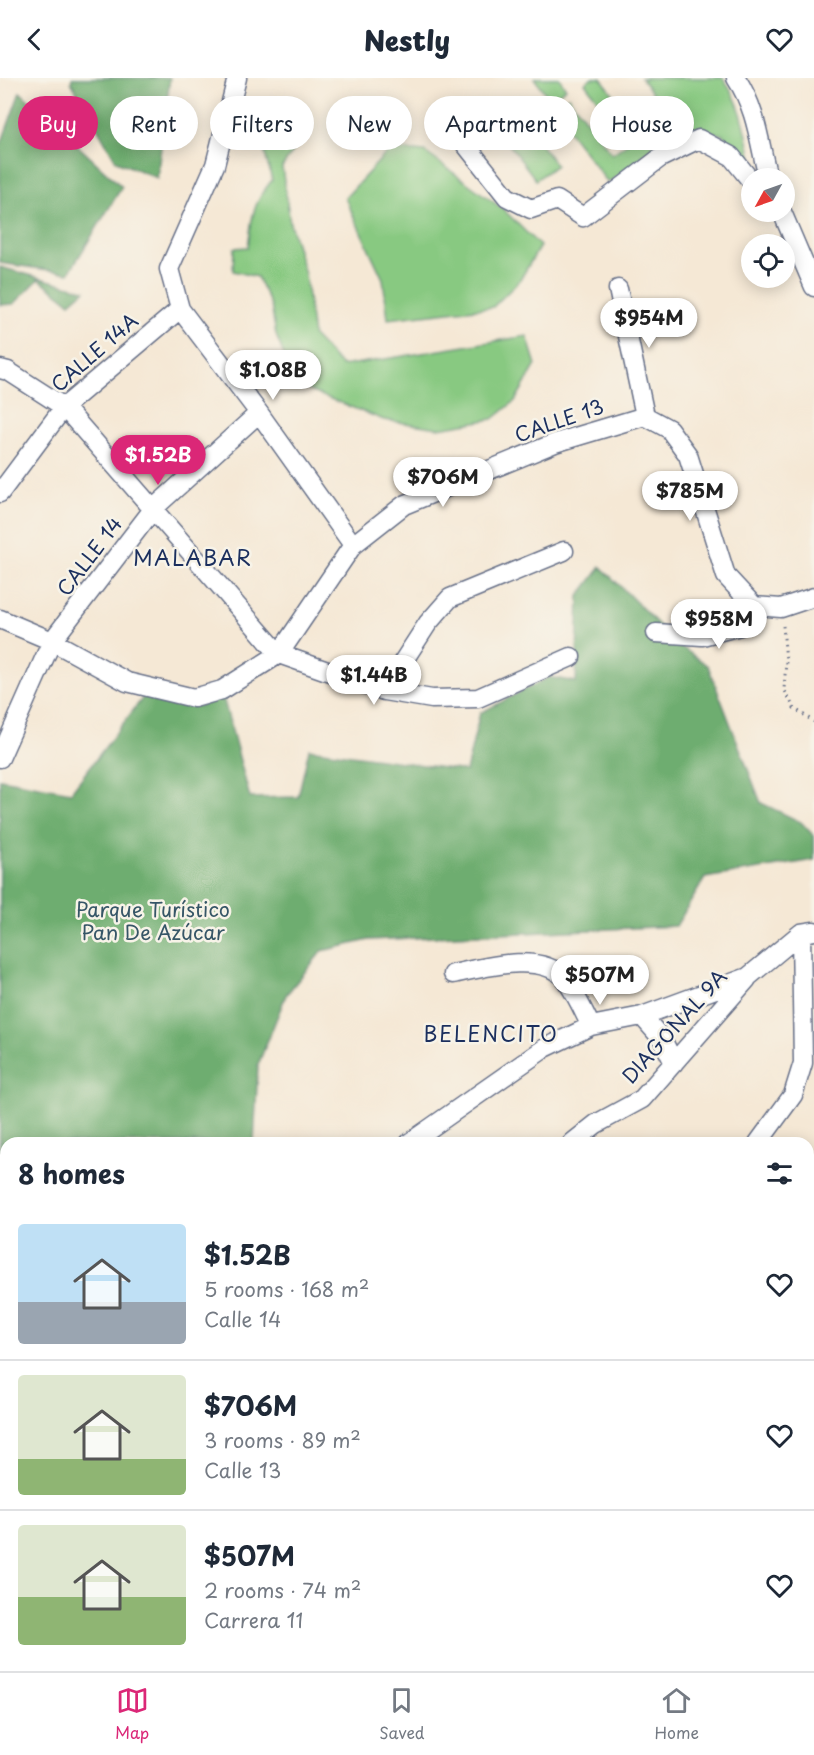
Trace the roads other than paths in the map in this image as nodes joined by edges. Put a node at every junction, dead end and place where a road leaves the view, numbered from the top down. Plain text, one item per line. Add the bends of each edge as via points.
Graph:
1 (237, 78) edge
2 (736, 78) edge
3 (470, 150) edge
4 (741, 168) edge
5 (766, 168) edge
6 (787, 222) edge
7 (814, 287) edge
8 (618, 289) dead end
9 (180, 309) junction
10 (0, 369) edge
11 (64, 407) junction
12 (259, 412) junction
13 (645, 416) junction
14 (0, 493) edge
15 (154, 508) junction
16 (353, 545) junction
17 (564, 551) dead end
18 (814, 597) edge
19 (754, 606) junction
20 (0, 619) edge
21 (656, 633) dead end
22 (52, 641) junction
23 (279, 654) junction
24 (571, 657) dead end
25 (384, 691) junction
26 (0, 758) edge
27 (807, 932) edge
28 (453, 974) dead end
29 (748, 977) junction
30 (642, 1016) junction
31 (591, 1026) junction
32 (674, 1063) junction
33 (418, 1137) edge
34 (580, 1137) edge
35 (762, 1137) edge

1 - 9 street via 215,165 169,269
2 - 5 street via 747,95
3 - 4 street via 507,196 531,209 557,200 583,218 660,158 699,139 731,156
6 - 7 street
8 - 13 street
9 - 11 street, CALLE 14A
9 - 12 street
10 - 11 street
11 - 14 street, CALLE 14A
11 - 15 street
12 - 15 street, CALLE 14
12 - 16 street
13 - 16 street, CALLE 13 via 555,443 404,505
13 - 19 street via 669,429 688,455 726,576
15 - 22 street, CALLE 14
15 - 23 street
16 - 23 street, CALLE 13
17 - 25 street via 450,598 428,623
18 - 19 street via 781,608
19 - 21 street via 740,626 702,636
20 - 22 street
22 - 23 street via 127,682 194,698 222,690
22 - 26 street, CALLE 14
23 - 25 street
24 - 25 street via 478,698 432,699
27 - 29 street
27 - 35 street via 803,1064 793,1095
28 - 31 street via 514,962 557,971 565,978
29 - 30 street
29 - 32 street, DIAGONAL 9A
30 - 31 street
30 - 32 street via 662,1039
31 - 33 street via 545,1048
32 - 34 street, DIAGONAL 9A via 642,1099

